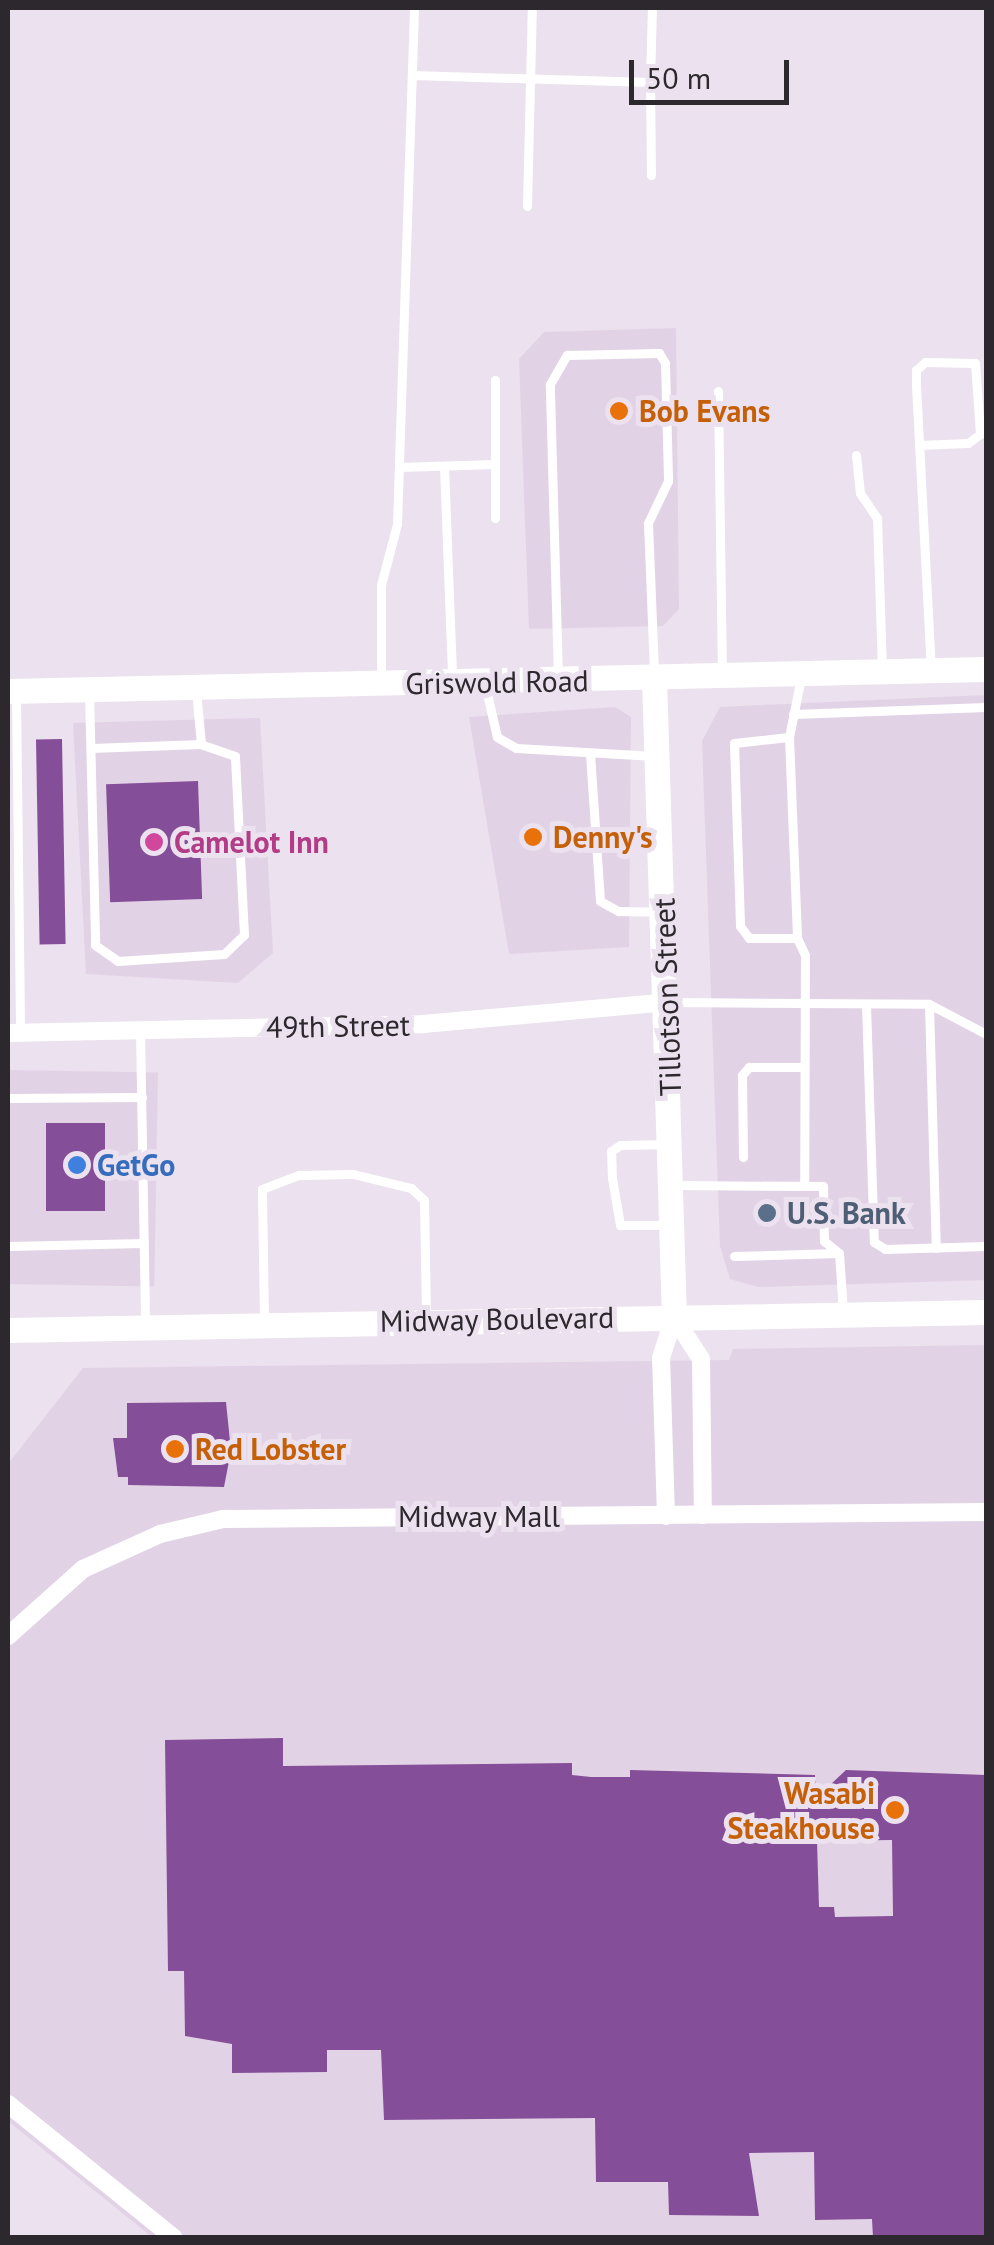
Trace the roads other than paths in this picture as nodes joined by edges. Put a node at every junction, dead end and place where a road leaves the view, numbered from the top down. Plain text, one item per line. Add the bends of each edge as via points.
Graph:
1 (414, 8) edge
2 (532, 8) edge
3 (652, 8) edge
4 (412, 75) junction
5 (530, 79) junction
6 (650, 82) junction
7 (652, 175) dead end
8 (527, 206) dead end
9 (495, 380) dead end
10 (718, 391) dead end
11 (919, 445) junction
12 (856, 454) dead end
13 (496, 464) junction
14 (444, 466) junction
15 (399, 467) junction
16 (495, 518) dead end
17 (986, 669) edge
18 (932, 670) junction
19 (882, 672) junction
20 (802, 674) junction
21 (722, 676) junction
22 (654, 678) junction
23 (558, 681) junction
24 (484, 682) junction
25 (452, 683) junction
26 (381, 684) junction
27 (196, 687) junction
28 (89, 689) junction
29 (12, 690) edge
30 (986, 707) edge
31 (794, 714) junction
32 (789, 737) junction
33 (201, 744) junction
34 (91, 748) junction
35 (590, 754) junction
36 (657, 756) junction
37 (664, 912) junction
38 (797, 938) junction
39 (668, 1002) junction
40 (929, 1004) junction
41 (804, 1006) junction
42 (866, 1006) junction
43 (140, 1030) junction
44 (14, 1033) edge
45 (986, 1034) edge
46 (804, 1067) junction
47 (142, 1096) junction
48 (8, 1098) edge
49 (671, 1144) junction
50 (744, 1156) dead end
51 (672, 1185) junction
52 (804, 1186) junction
53 (672, 1225) junction
54 (144, 1243) junction
55 (8, 1246) edge
56 (986, 1246) edge
57 (936, 1248) junction
58 (839, 1253) junction
59 (734, 1256) dead end
60 (986, 1312) edge
61 (843, 1315) junction
62 (674, 1316) junction
63 (426, 1320) junction
64 (264, 1324) junction
65 (146, 1327) junction
66 (8, 1330) edge
67 (986, 1512) edge
68 (703, 1515) junction
69 (666, 1516) junction
70 (8, 1636) edge
71 (8, 2104) edge
72 (174, 2238) edge

1 - 4 lane
2 - 5 lane
3 - 6 lane
4 - 5 lane
4 - 15 lane
5 - 6 lane
5 - 8 lane
6 - 7 lane
9 - 13 lane
10 - 21 lane
11 - 11 lane via 919,364 975,364 980,434 968,443
11 - 18 lane
12 - 19 lane via 860,493 878,518
13 - 14 lane
13 - 16 lane
14 - 15 lane
14 - 25 lane
15 - 26 lane via 394,555 381,584
17 - 18 street, Griswold Road
18 - 19 street, Griswold Road
19 - 20 street, Griswold Road
20 - 21 street, Griswold Road
20 - 31 lane
21 - 22 street, Griswold Road
22 - 23 street, Griswold Road
22 - 23 lane via 648,523 668,481 664,364 659,353 567,355 550,384
22 - 36 street, Tillotson Street
23 - 24 street, Griswold Road
24 - 25 street, Griswold Road
24 - 35 lane via 497,737 516,748
25 - 26 street, Griswold Road
26 - 27 street, Griswold Road
27 - 28 street, Griswold Road
27 - 33 lane
28 - 29 street, Griswold Road
28 - 34 lane
29 - 44 lane
30 - 31 lane
31 - 32 lane
32 - 38 lane
32 - 38 lane via 734,743 740,926 748,938
33 - 34 lane
33 - 34 lane via 235,756 244,935 224,954 118,961 95,946
35 - 36 lane
35 - 37 lane via 600,901 618,911
36 - 37 street, Tillotson Street
37 - 39 street, Tillotson Street
38 - 41 lane via 805,955
39 - 41 lane
39 - 43 street, 49th Street via 423,1024
39 - 49 street, Tillotson Street
40 - 42 lane
40 - 45 lane
40 - 57 lane
41 - 42 lane
41 - 46 lane
42 - 57 lane via 871,1233 885,1249
43 - 44 street, 49th Street
43 - 47 lane
46 - 50 lane via 749,1067 742,1075
46 - 52 lane
47 - 48 lane
47 - 54 lane
49 - 51 street, Tillotson Street
49 - 53 lane via 611,1151 620,1226
51 - 52 lane
51 - 53 street, Tillotson Street
52 - 58 lane via 823,1186 824,1241
53 - 62 street, Tillotson Street
54 - 55 lane
54 - 65 lane
56 - 57 lane
58 - 59 lane
58 - 61 lane
60 - 61 street, Midway Boulevard
61 - 62 street, Midway Boulevard
62 - 63 street, Midway Boulevard
62 - 68 street via 701,1359
62 - 69 street, Tillotson Street via 661,1358
63 - 64 street, Midway Boulevard
63 - 64 lane via 424,1200 384,1180 299,1174 262,1190
64 - 65 street, Midway Boulevard
65 - 66 street, Midway Boulevard
67 - 68 street, Midway Mall
68 - 69 street, Midway Mall
69 - 70 street, Midway Mall via 222,1518 160,1534 83,1569
71 - 72 street

